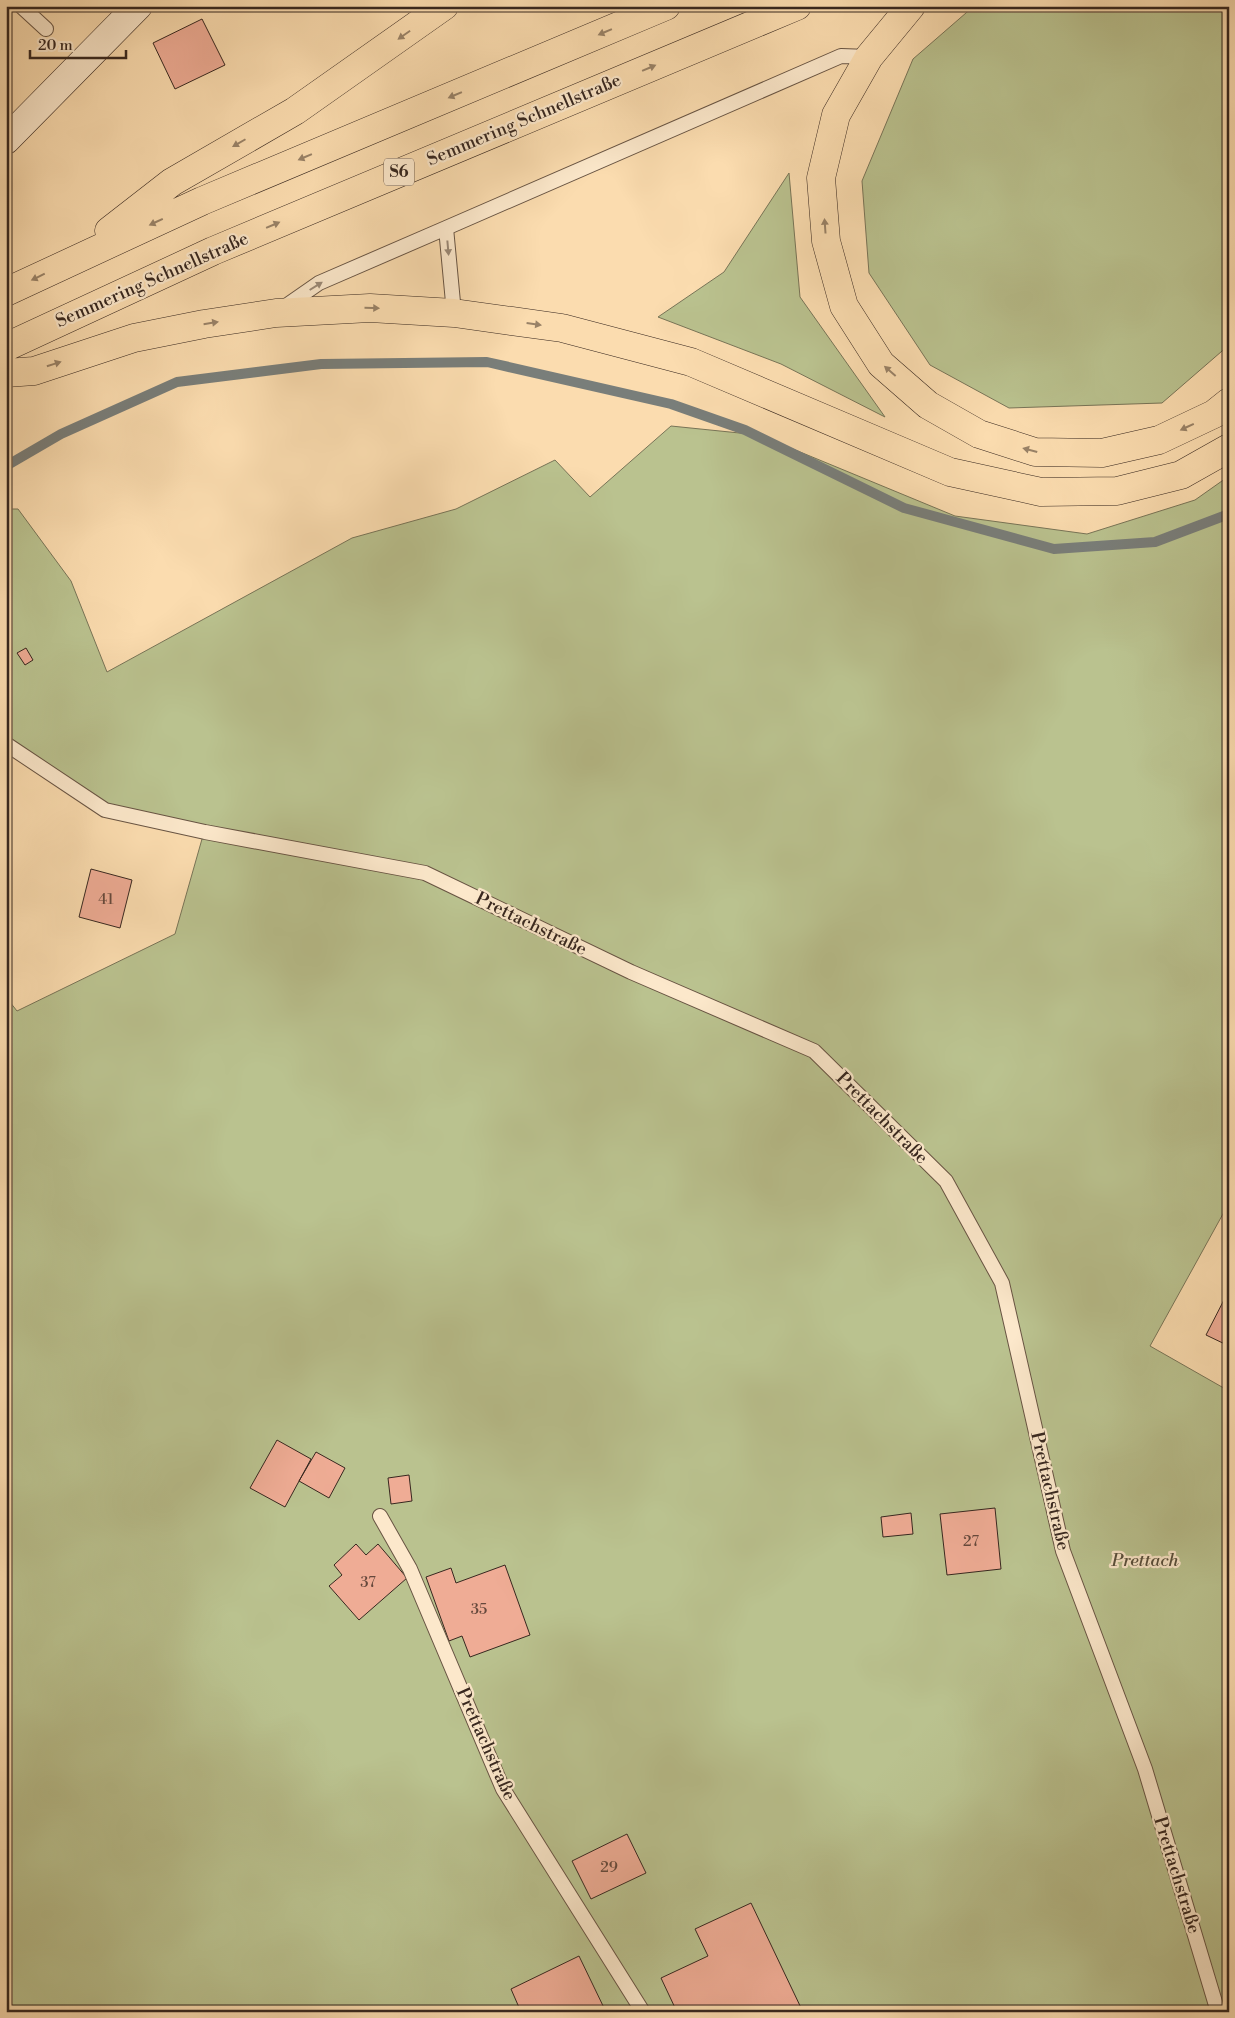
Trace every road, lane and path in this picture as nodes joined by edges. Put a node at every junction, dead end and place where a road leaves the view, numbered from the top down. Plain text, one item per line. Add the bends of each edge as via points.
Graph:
1 (21, 6) edge
2 (138, 6) edge
3 (444, 6) edge
4 (666, 6) edge
5 (797, 6) edge
6 (910, 6) edge
7 (46, 29) dead end
8 (869, 57) junction
9 (6, 140) edge
10 (446, 228) junction
11 (71, 261) junction
12 (6, 292) edge
13 (276, 313) junction
14 (454, 313) junction
15 (6, 347) edge
16 (6, 373) edge
17 (1229, 402) edge
18 (1229, 448) edge
19 (6, 744) edge
20 (380, 1516) dead end
21 (643, 2012) edge
22 (1218, 2012) edge

1 - 7 lane
2 - 9 street
3 -> 11 highway via 295,111 172,182
4 -> 11 highway via 211,197
15 -> 5 highway, Semmering Schnellstraße / S6 via 213,251
6 - 8 highway
8 - 10 lane via 841,56
17 -> 8 highway via 1214,414 1159,440 1102,454 1035,452 979,434 928,405 881,364 844,306 826,241 821,178 836,115
13 -> 10 lane via 319,283
10 -> 14 lane
11 -> 12 highway
13 -> 14 highway via 370,308
16 -> 13 highway via 34,371 134,338
14 -> 18 highway via 562,328 691,362 950,472 1041,492 1117,491 1181,475
19 - 22 lane, Prettachstraße via 105,810 425,873 631,972 814,1051 946,1181 1002,1283 1063,1551 1145,1769
20 - 21 lane, Prettachstraße via 410,1568 503,1789

